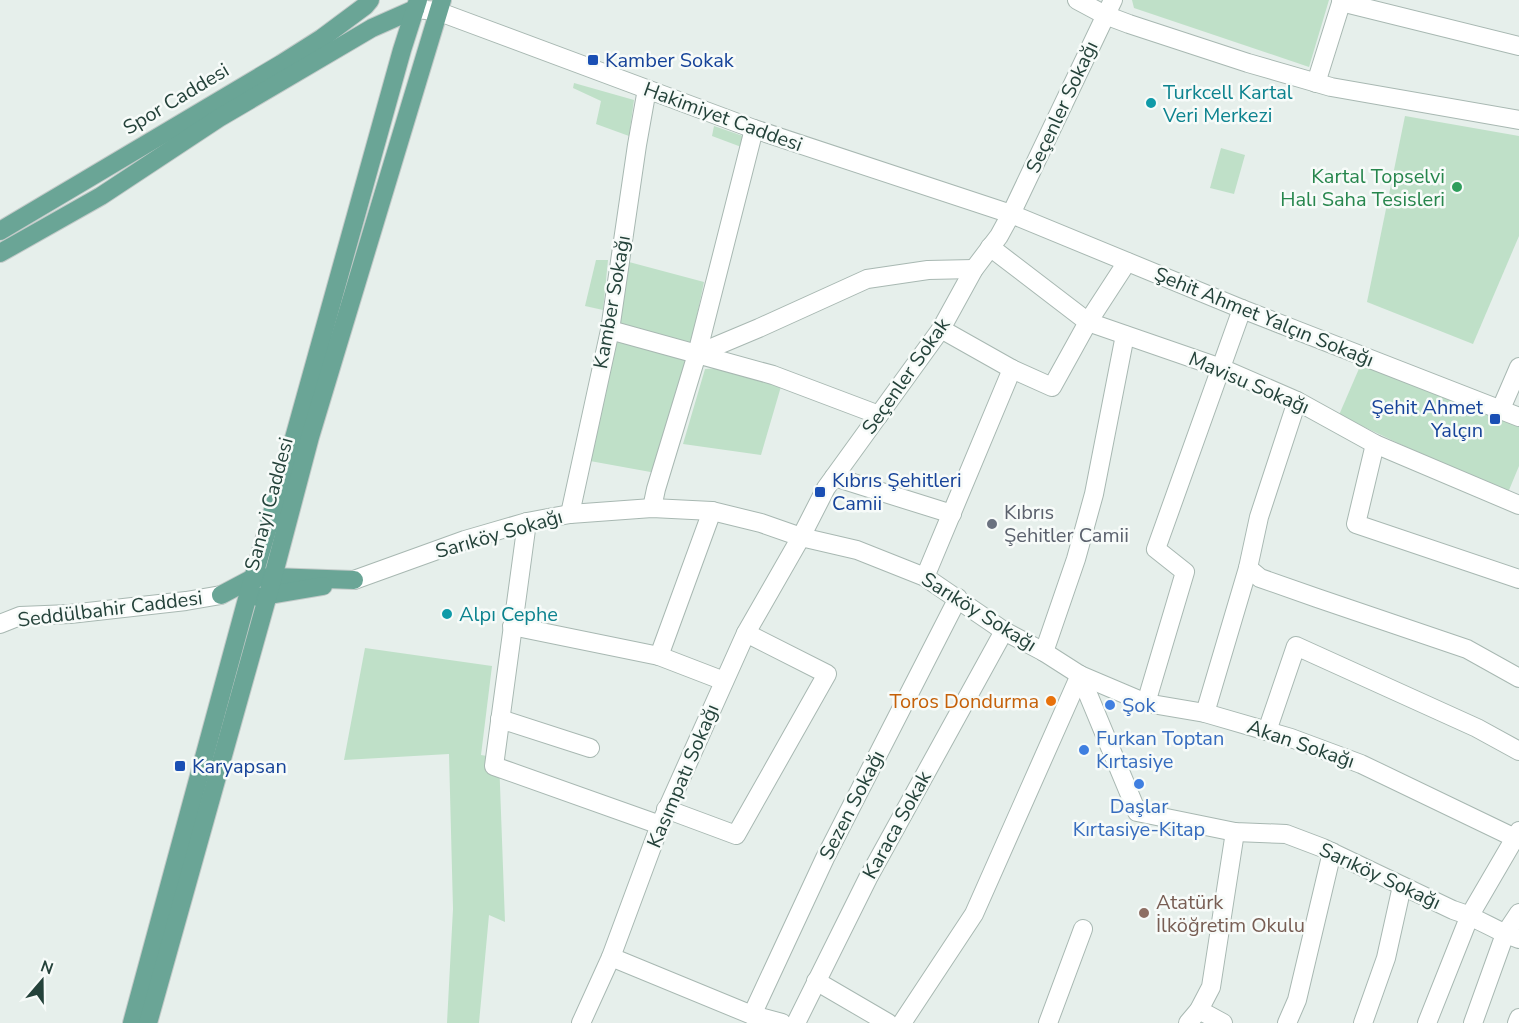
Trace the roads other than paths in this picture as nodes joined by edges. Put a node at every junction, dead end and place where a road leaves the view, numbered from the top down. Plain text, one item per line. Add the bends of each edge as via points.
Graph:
1 (370, 0) edge
2 (1077, 0) edge
3 (1341, 1) edge
4 (416, 4) edge
5 (440, 6) edge
6 (1109, 8) edge
7 (372, 28) junction
8 (1519, 46) edge
9 (402, 50) junction
10 (1316, 83) junction
11 (647, 89) junction
12 (1519, 120) edge
13 (754, 129) junction
14 (1011, 214) junction
15 (0, 231) edge
16 (990, 248) junction
17 (0, 253) edge
18 (1127, 262) junction
19 (974, 268) junction
20 (1242, 309) junction
21 (1088, 322) junction
22 (941, 329) junction
23 (610, 330) junction
24 (1125, 335) junction
25 (697, 354) junction
26 (1519, 367) edge
27 (1221, 368) junction
28 (1012, 369) junction
29 (1297, 401) junction
30 (1500, 411) junction
31 (879, 415) junction
32 (1519, 417) edge
33 (1375, 444) junction
34 (834, 477) junction
35 (1519, 505) edge
36 (652, 508) junction
37 (712, 511) junction
38 (570, 514) junction
39 (952, 514) junction
40 (527, 522) junction
41 (801, 537) junction
42 (1248, 568) junction
43 (273, 577) junction
44 (925, 577) junction
45 (254, 578) junction
46 (1519, 579) edge
47 (354, 580) junction
48 (221, 595) junction
49 (267, 596) junction
50 (958, 598) junction
51 (247, 599) junction
52 (0, 624) edge
53 (512, 626) junction
54 (1004, 631) junction
55 (746, 633) junction
56 (1044, 652) junction
57 (659, 656) junction
58 (1080, 675) junction
59 (1519, 678) edge
60 (724, 681) junction
61 (1146, 703) junction
62 (1205, 713) junction
63 (500, 719) junction
64 (1267, 731) junction
65 (590, 748) dead end
66 (1519, 751) edge
67 (663, 817) junction
68 (1235, 832) junction
69 (1517, 835) edge
70 (1332, 852) junction
71 (1402, 886) junction
72 (1519, 913) edge
73 (1470, 915) junction
74 (1083, 929) dead end
75 (1512, 937) edge
76 (612, 957) junction
77 (816, 981) junction
78 (752, 1015) junction
79 (1194, 1017) edge
80 (1519, 1018) edge
81 (132, 1023) edge
82 (148, 1023) edge
83 (581, 1023) edge
84 (782, 1023) edge
85 (796, 1023) edge
86 (888, 1023) edge
87 (902, 1023) edge
88 (1048, 1023) edge
89 (1223, 1023) edge
90 (1287, 1023) edge
91 (1363, 1023) edge
92 (1427, 1023) edge
93 (1473, 1023) edge
94 (1517, 1023) edge

1 - 15 main road, Spor Caddesi via 322,38
2 - 6 street
3 - 8 street
3 - 10 street
4 - 5 street
4 - 7 main road, Spor Caddesi
4 - 9 main road, Sanayi Caddesi
5 - 11 street, Hakimiyet Caddesi
5 - 43 main road, Sanayi Caddesi via 310,437
6 - 10 street via 1248,63
6 - 14 street, Seçenler Sokağı
7 - 9 main road via 394,31
7 - 17 main road, Spor Caddesi via 219,118 101,196
9 - 45 main road, Sanayi Caddesi
10 - 12 street
11 - 13 street, Hakimiyet Caddesi
11 - 23 street, Kamber Sokağı
13 - 14 street, Hakimiyet Caddesi
13 - 25 street
14 - 16 street, Seçenler Sokak
14 - 18 street, Şehit Ahmet Yalçın Sokağı
16 - 19 street, Seçenler Sokak
16 - 21 street, Mavisu Sokağı
18 - 20 street, Şehit Ahmet Yalçın Sokağı
18 - 21 street
19 - 22 street, Seçenler Sokak
19 - 25 street via 867,279
20 - 27 street
20 - 30 street, Şehit Ahmet Yalçın Sokağı
21 - 24 street, Mavisu Sokağı
21 - 28 street via 1052,387
22 - 28 street
22 - 31 street, Seçenler Sokak
23 - 25 street
23 - 38 street, Kamber Sokağı
24 - 27 street, Mavisu Sokağı
24 - 56 street via 1094,494
25 - 31 street via 773,375
25 - 36 street
26 - 30 street
27 - 29 street, Mavisu Sokağı
27 - 61 street via 1156,549 1185,572
28 - 39 street
29 - 33 street, Mavisu Sokağı
29 - 42 street via 1259,517
30 - 32 street, Şehit Ahmet Yalçın Sokağı
31 - 34 street, Seçenler Sokak
33 - 35 street, Mavisu Sokağı
33 - 46 street via 1356,524
34 - 39 street
34 - 41 street, Seçenler Sokak
36 - 37 street, Sarıköy Sokağı
36 - 38 street, Sarıköy Sokağı
37 - 41 street, Sarıköy Sokağı
37 - 57 street
38 - 40 street, Sarıköy Sokağı
39 - 44 street
40 - 47 street, Sarıköy Sokağı
40 - 53 street
41 - 44 street, Sarıköy Sokağı via 857,550
41 - 55 street, Kasımpatı Sokağı
42 - 59 street via 1260,578 1467,649
42 - 62 street
43 - 45 main road
43 - 47 main road
43 - 49 main road, Sanayi Caddesi
44 - 50 street, Sarıköy Sokağı
45 - 48 main road
45 - 51 main road, Sanayi Caddesi
47 - 49 main road
48 - 51 main road
48 - 52 street, Seddülbahir Caddesi via 186,602 20,616
49 - 51 main road
49 - 82 main road, Sanayi Caddesi
50 - 54 street, Sarıköy Sokağı
50 - 78 street, Sezen Sokağı via 825,858
51 - 81 main road, Sanayi Caddesi
53 - 57 street
53 - 63 street
54 - 56 street, Sarıköy Sokağı
54 - 77 street, Karaca Sokak
55 - 60 street, Kasımpatı Sokağı
55 - 67 street via 827,674 736,836
56 - 58 street, Sarıköy Sokağı
57 - 60 street
58 - 61 street, Akan Sokağı
58 - 68 street, Sarıköy Sokağı via 1137,812
58 - 87 street via 974,914
60 - 67 street, Kasımpatı Sokağı
61 - 62 street, Akan Sokağı
62 - 64 street, Akan Sokağı
63 - 65 street
63 - 67 street via 494,766
64 - 66 street via 1296,646
64 - 69 street, Akan Sokağı via 1361,764
67 - 76 street, Kasımpatı Sokağı
68 - 70 street, Sarıköy Sokağı via 1286,834
68 - 79 street via 1211,987
69 - 73 street
70 - 71 street, Sarıköy Sokağı
70 - 90 street via 1297,1000
71 - 73 street, Sarıköy Sokağı
71 - 91 street via 1386,958
72 - 75 street
73 - 75 street, Sarıköy Sokağı
73 - 92 street
74 - 88 street
75 - 93 street
76 - 78 street
76 - 83 street, Kasımpatı Sokağı
77 - 85 street, Karaca Sokak
77 - 86 street
78 - 84 street
79 - 89 street
80 - 94 street

